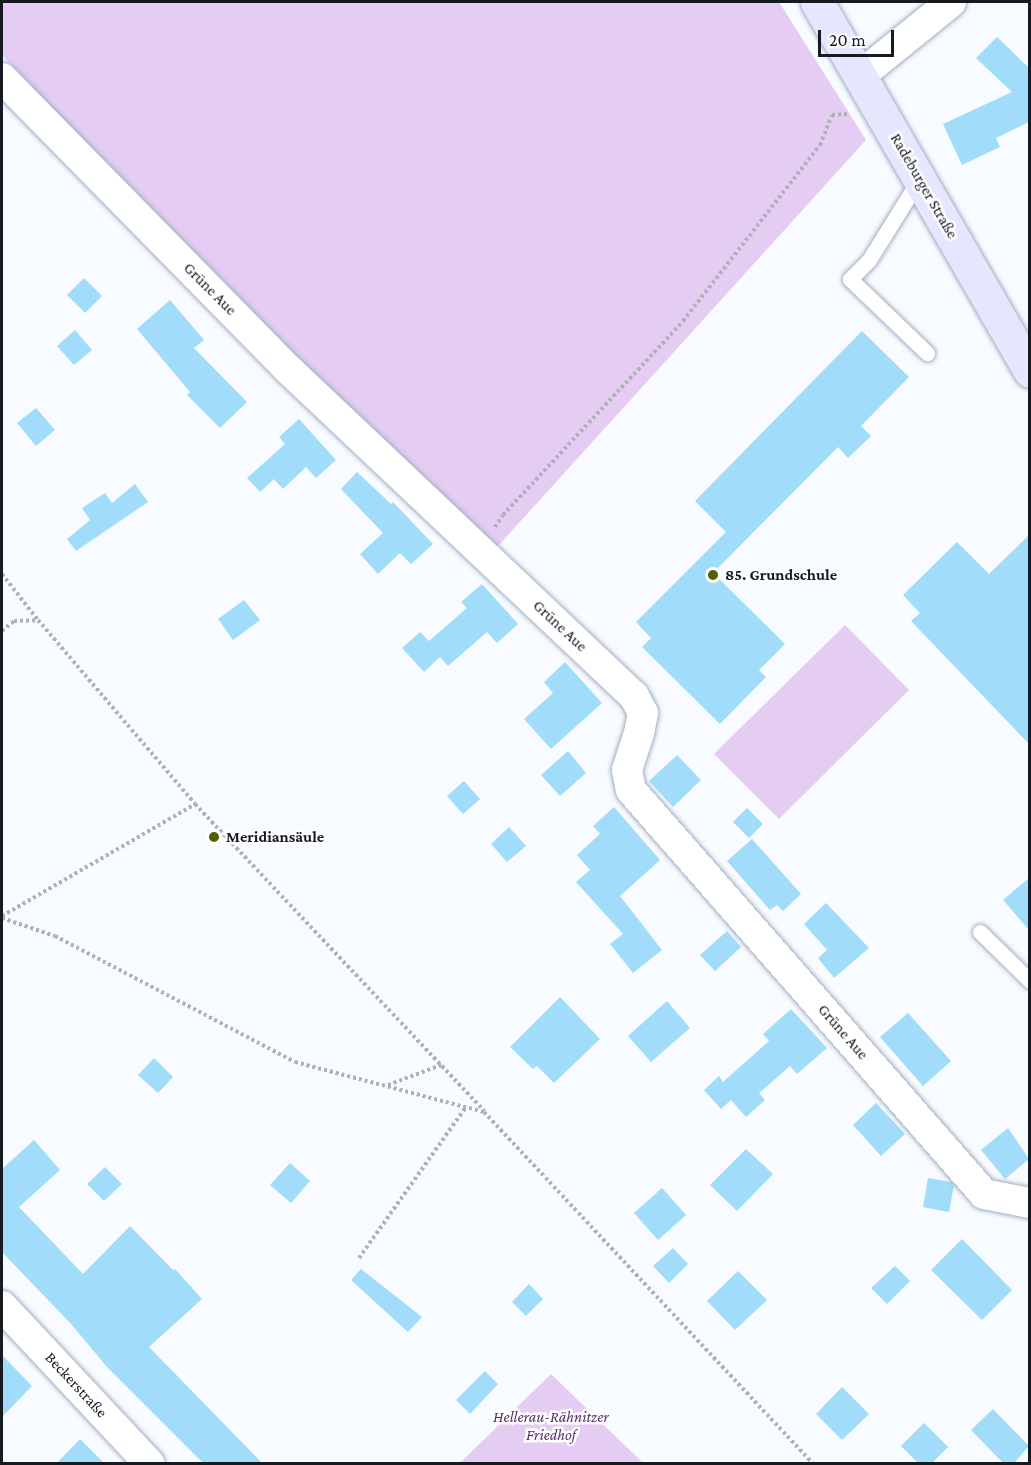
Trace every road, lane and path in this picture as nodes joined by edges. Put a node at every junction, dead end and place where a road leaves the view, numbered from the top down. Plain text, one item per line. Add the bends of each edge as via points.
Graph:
1 (817, 2) edge
2 (951, 2) edge
3 (861, 75) junction
4 (2, 78) edge
5 (853, 116) dead end
6 (920, 178) junction
7 (927, 352) dead end
8 (1029, 371) edge
9 (483, 553) junction
10 (2, 575) edge
11 (38, 620) junction
12 (2, 631) edge
13 (195, 804) junction
14 (2, 917) edge
15 (980, 932) dead end
16 (1029, 978) edge
17 (441, 1065) junction
18 (386, 1086) junction
19 (466, 1107) junction
20 (484, 1112) junction
21 (1029, 1203) edge
22 (359, 1258) dead end
23 (2, 1306) edge
24 (150, 1464) edge
25 (813, 1464) edge

1 - 3 main road, Radeburger Straße
2 - 3 street
3 - 6 main road, Radeburger Straße
4 - 9 street, Grüne Aue via 290,370
5 - 9 path via 831,115 820,145 718,278 503,515
6 - 7 lane via 869,260 850,279
6 - 8 main road, Radeburger Straße
9 - 21 street, Grüne Aue via 634,696 643,713 627,770 631,790 984,1194
10 - 11 path
11 - 12 path via 14,621
11 - 13 path
13 - 14 path
13 - 17 path
14 - 18 path via 55,936 295,1062
15 - 16 lane
17 - 18 path
17 - 20 path
18 - 19 path
19 - 20 path
19 - 22 path
20 - 25 path
23 - 24 street, Beckerstraße

